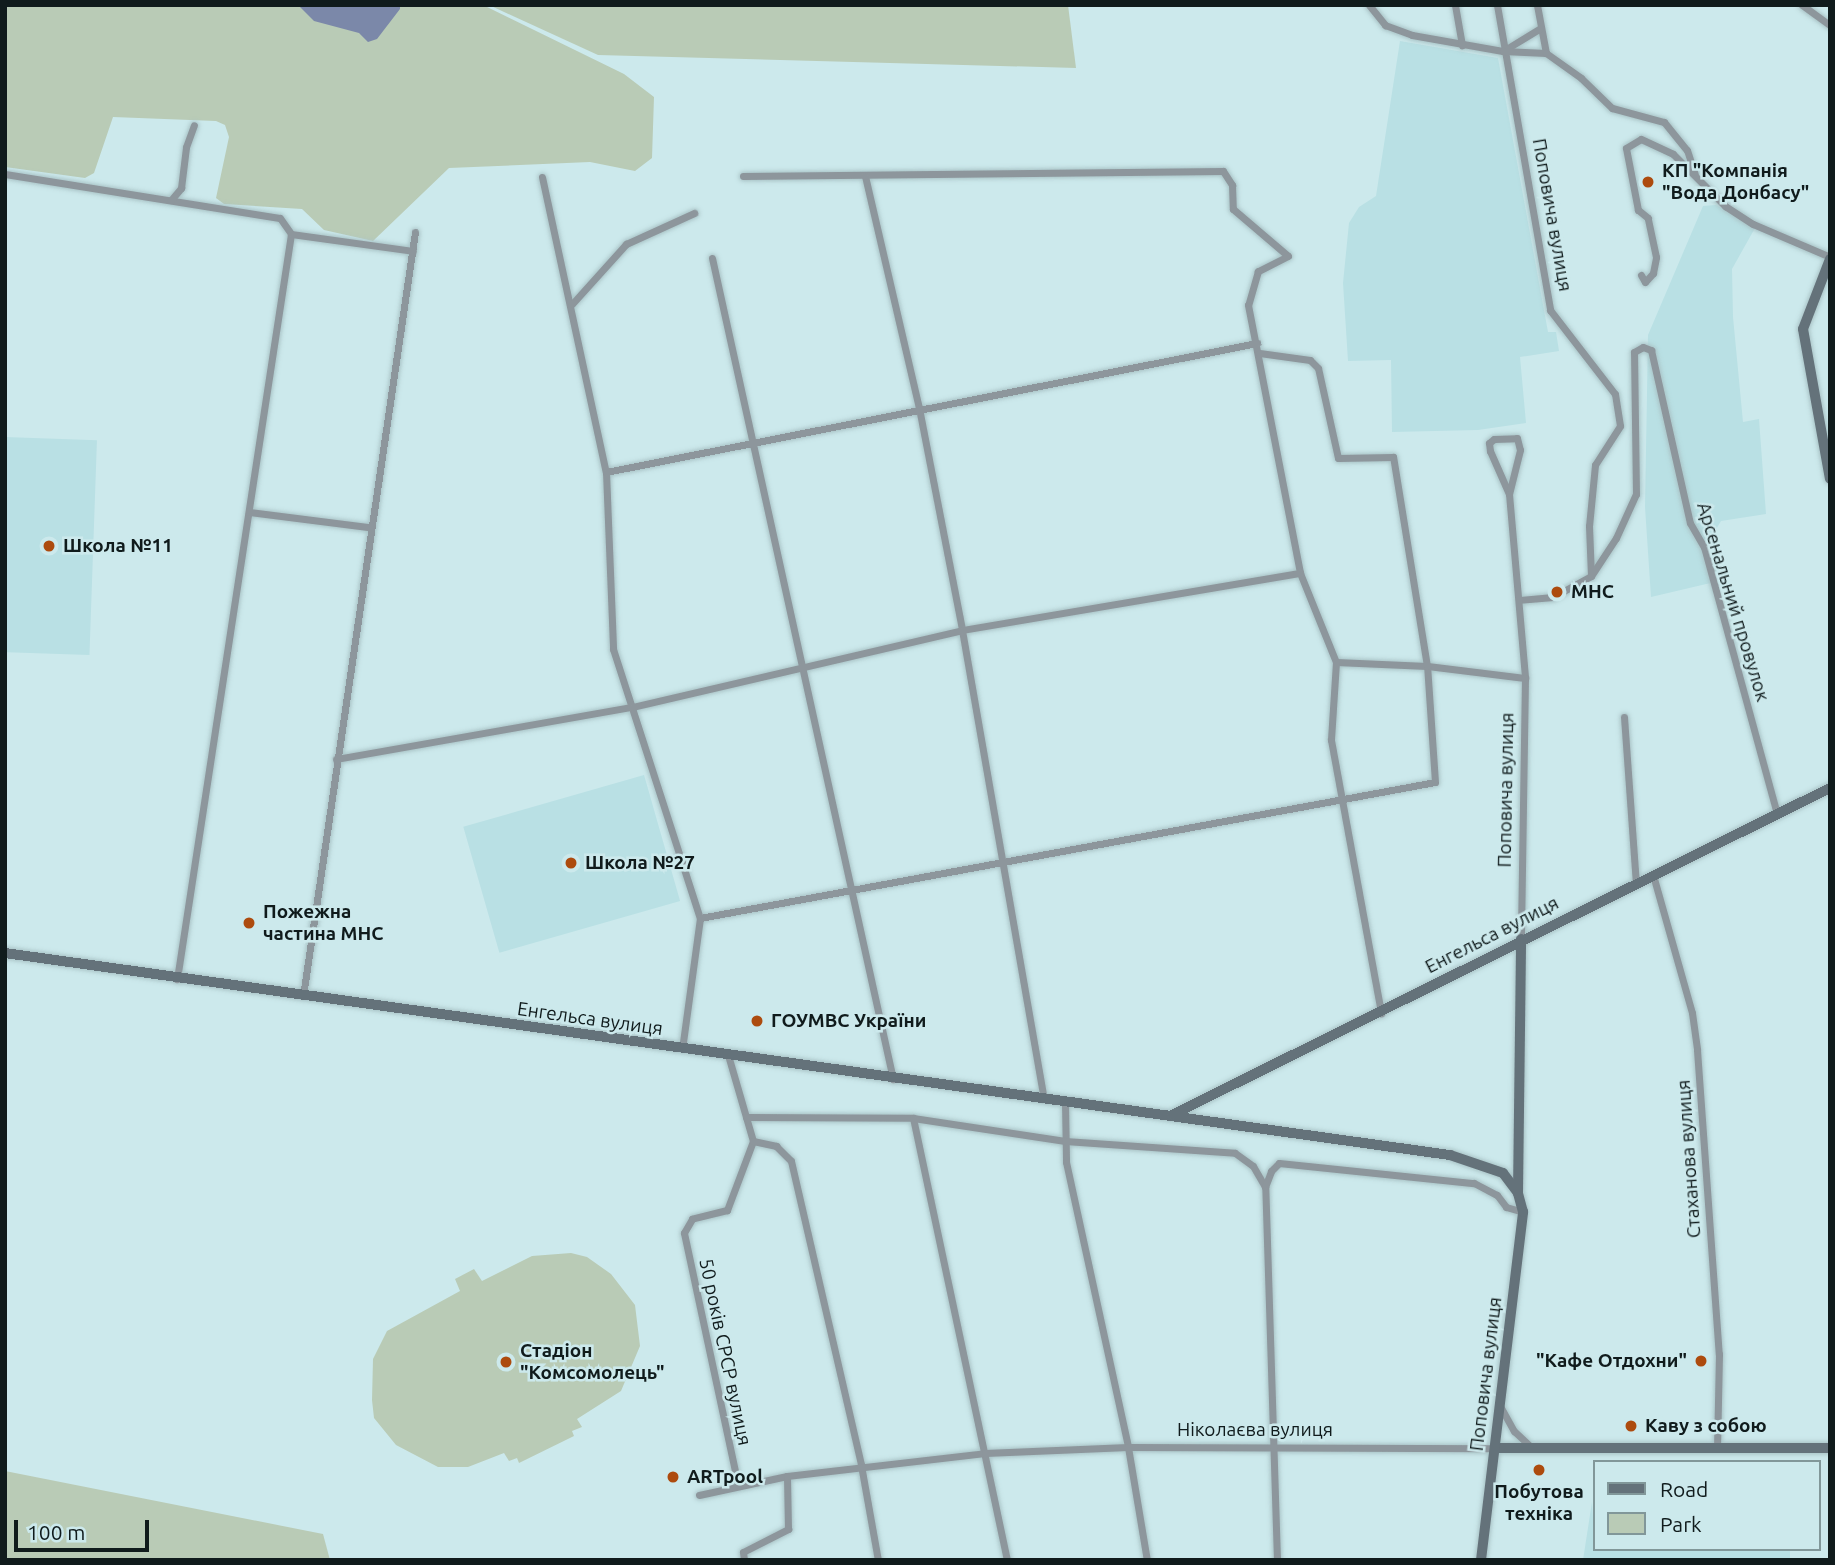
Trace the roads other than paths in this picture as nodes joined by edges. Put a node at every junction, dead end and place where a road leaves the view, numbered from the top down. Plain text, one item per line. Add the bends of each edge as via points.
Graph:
1 (1369, 5) edge
2 (1455, 5) edge
3 (1497, 5) edge
4 (1537, 5) edge
5 (1802, 5) edge
6 (1830, 26) edge
7 (1539, 29) junction
8 (1462, 45) junction
9 (1503, 51) junction
10 (1546, 53) junction
11 (194, 125) dead end
12 (5, 174) edge
13 (743, 176) dead end
14 (865, 176) junction
15 (542, 177) dead end
16 (1696, 178) junction
17 (171, 200) junction
18 (694, 213) dead end
19 (415, 232) dead end
20 (291, 234) junction
21 (412, 251) junction
22 (712, 258) dead end
23 (1830, 258) edge
24 (1641, 275) dead end
25 (572, 304) junction
26 (1257, 343) junction
27 (1259, 353) junction
28 (919, 408) junction
29 (752, 442) junction
30 (606, 472) junction
31 (1830, 479) edge
32 (1509, 494) junction
33 (249, 512) junction
34 (368, 527) junction
35 (1300, 573) junction
36 (1591, 576) junction
37 (1520, 600) junction
38 (962, 630) junction
39 (1336, 662) junction
40 (799, 665) junction
41 (1427, 666) junction
42 (1525, 678) junction
43 (632, 707) junction
44 (1624, 717) dead end
45 (336, 759) junction
46 (1830, 788) edge
47 (1341, 797) junction
48 (1777, 814) junction
49 (1004, 859) junction
50 (1653, 874) junction
51 (1636, 883) junction
52 (852, 893) junction
53 (700, 918) junction
54 (1521, 939) junction
55 (5, 953) edge
56 (177, 979) junction
57 (303, 996) junction
58 (1381, 1013) junction
59 (682, 1049) junction
60 (728, 1055) junction
61 (893, 1079) junction
62 (1044, 1099) junction
63 (1065, 1102) junction
64 (1171, 1115) junction
65 (746, 1117) junction
66 (914, 1118) junction
67 (753, 1140) junction
68 (1065, 1141) junction
69 (1265, 1187) junction
70 (1518, 1193) junction
71 (1522, 1212) junction
72 (1500, 1406) junction
73 (1717, 1446) junction
74 (1128, 1447) junction
75 (1272, 1447) junction
76 (1531, 1447) junction
77 (1495, 1448) junction
78 (1830, 1448) edge
79 (985, 1453) junction
80 (861, 1465) junction
81 (787, 1476) junction
82 (738, 1485) junction
83 (699, 1495) dead end
84 (743, 1556) edge
85 (878, 1560) edge
86 (1007, 1560) edge
87 (1147, 1560) edge
88 (1277, 1560) edge
89 (1482, 1560) edge

1 - 8 street via 1385,25
2 - 8 street
3 - 9 street, Поповича вулиця
4 - 7 street
5 - 6 street
7 - 9 street
7 - 10 street
8 - 9 street
9 - 10 street
9 - 36 street, Поповича вулиця via 1550,310 1615,394 1620,426 1595,465 1589,526
10 - 16 street via 1612,108 1664,122 1687,150
11 - 17 street via 181,188
12 - 17 street
13 - 14 street
14 - 26 street via 1223,171 1232,185 1233,209 1289,256 1258,271 1248,305
14 - 28 street
15 - 25 street
16 - 23 street via 1725,206 1753,224
16 - 24 street via 1661,146 1641,139 1629,143 1628,165 1637,210 1648,218 1656,257 1645,282
17 - 20 street via 280,218
18 - 25 street via 626,244
19 - 21 street
20 - 21 street
20 - 33 street
21 - 34 street
22 - 29 street
23 - 31 street via 1803,329
25 - 30 street
26 - 27 street
26 - 28 street
27 - 35 street
27 - 41 street via 1310,360 1318,368 1338,458 1393,457
28 - 29 street
28 - 38 street
29 - 30 street
29 - 40 street
30 - 43 street via 613,649
32 - 32 street, Поповича вулиця via 1520,450 1517,438 1494,439 1490,451
32 - 37 street, Поповича вулиця
33 - 34 street
33 - 56 street
34 - 45 street
35 - 38 street
35 - 39 street
36 - 37 street via 1553,597
36 - 48 street, Арсенальний провулок via 1616,538 1636,494 1634,352 1643,347 1651,350 1690,523 1704,547
37 - 42 street, Поповича вулиця
38 - 40 street
38 - 49 street
39 - 41 street
39 - 47 street via 1331,740
40 - 43 street
40 - 52 street
41 - 42 street
41 - 47 street via 1436,782
42 - 54 street, Поповича вулиця
43 - 45 street
43 - 53 street
44 - 51 street
45 - 57 street
46 - 48 street, Енгельса вулиця
47 - 49 street
47 - 58 street
48 - 50 street, Енгельса вулиця
49 - 52 street
49 - 62 street
50 - 51 street, Енгельса вулиця
50 - 73 street, Стаханова вулиця via 1694,1025 1719,1354
51 - 54 street, Енгельса вулиця
52 - 53 street
52 - 61 street
53 - 59 street
54 - 58 street, Енгельса вулиця
54 - 70 street, Поповича вулиця
55 - 56 street, Енгельса вулиця
56 - 57 street, Енгельса вулиця
57 - 59 street, Енгельса вулиця
58 - 64 street, Енгельса вулиця
59 - 60 street, Енгельса вулиця
60 - 61 street, Енгельса вулиця
60 - 65 street
61 - 62 street, Енгельса вулиця
62 - 63 street, Енгельса вулиця
63 - 64 street, Енгельса вулиця
63 - 68 street
64 - 70 street, Енгельса вулиця via 1450,1155 1503,1173
65 - 66 street
65 - 67 street
66 - 68 street
66 - 79 street
67 - 80 street via 776,1146 791,1161
67 - 82 street, 50 років СРСР вулиця via 727,1210 692,1219 686,1225
68 - 69 street via 1235,1153 1253,1167
68 - 74 street
69 - 71 street via 1279,1163 1474,1183 1497,1195 1506,1207
69 - 75 street
70 - 71 street, Поповича вулиця
71 - 72 street, Поповича вулиця
72 - 76 street via 1514,1431
72 - 77 street, Поповича вулиця
73 - 76 street, Ніколаєва вулиця
73 - 78 street, Ніколаєва вулиця
74 - 75 street, Ніколаєва вулиця
74 - 79 street, Ніколаєва вулиця
74 - 87 street
75 - 77 street, Ніколаєва вулиця
75 - 88 street
76 - 77 street, Ніколаєва вулиця
77 - 89 street, Поповича вулиця
79 - 80 street, Ніколаєва вулиця
79 - 86 street
80 - 81 street, Ніколаєва вулиця
80 - 85 street
81 - 82 street, Ніколаєва вулиця
81 - 84 street via 788,1529
82 - 83 street, Ніколаєва вулиця

